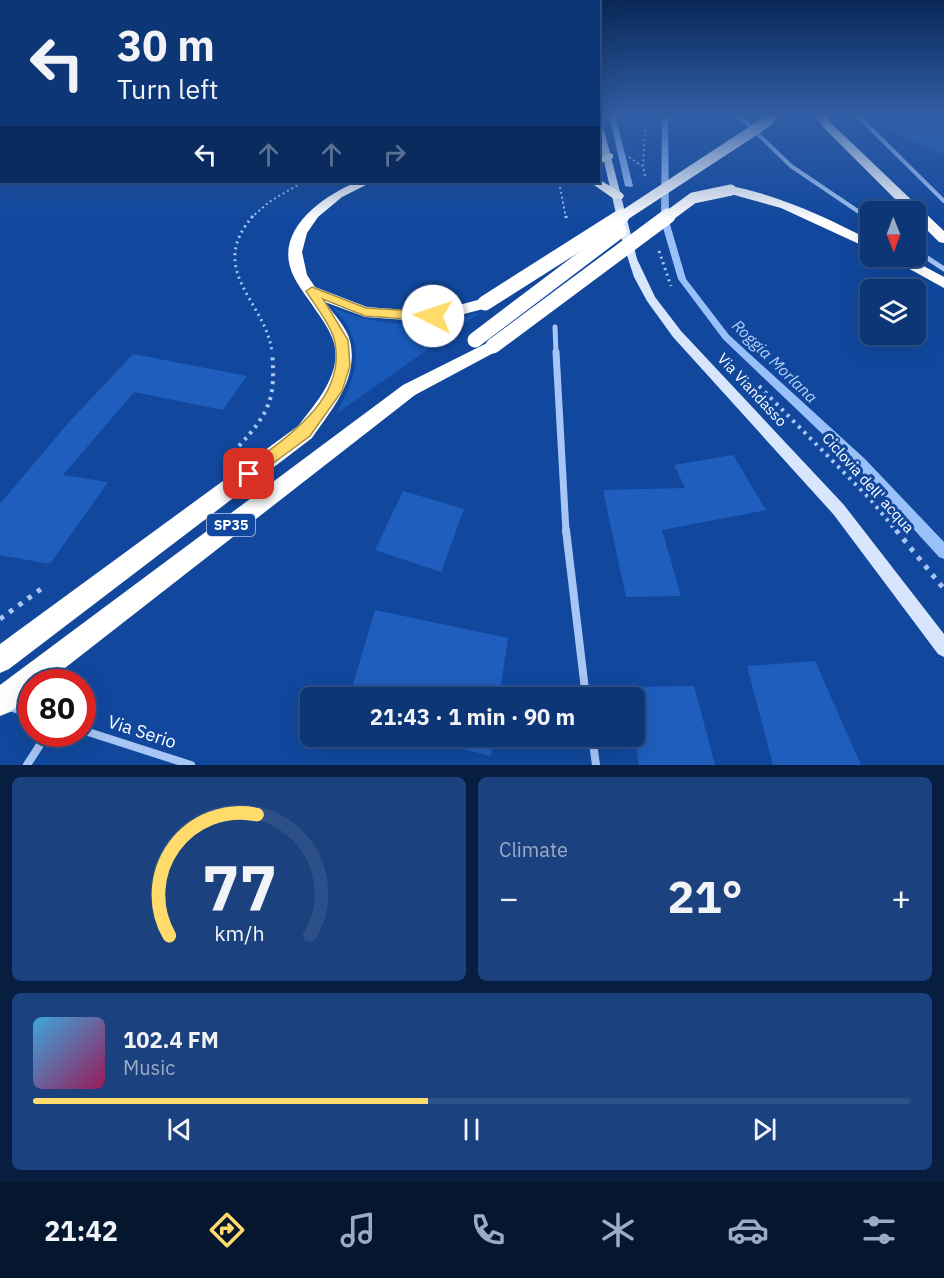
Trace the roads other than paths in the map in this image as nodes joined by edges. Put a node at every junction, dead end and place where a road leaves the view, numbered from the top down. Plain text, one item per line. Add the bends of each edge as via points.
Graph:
1 (726, 150) edge
2 (773, 150) edge
3 (852, 150) edge
4 (892, 150) edge
5 (602, 157) edge
6 (713, 159) junction
7 (364, 183) edge
8 (599, 183) edge
9 (618, 196) junction
10 (944, 201) edge
11 (860, 212) edge
12 (944, 239) edge
13 (860, 240) edge
14 (926, 257) edge
15 (914, 267) edge
16 (944, 269) edge
17 (944, 282) edge
18 (312, 291) junction
19 (555, 327) dead end
20 (409, 390) junction
21 (944, 648) edge
22 (0, 660) edge
23 (585, 687) edge
24 (0, 703) edge
25 (18, 709) edge
26 (96, 734) edge
27 (39, 747) edge
28 (594, 747) edge
29 (27, 765) edge
30 (192, 765) edge
31 (596, 765) edge

1 - 6 highway, SP35, bridge
2 - 11 street via 790,166
3 - 12 highway
4 - 10 street
5 - 9 street, Via Viandasso
6 - 18 highway, bridge via 485,303 433,316 365,312
6 - 20 highway, SP35, bridge
7 - 18 highway via 338,194 313,214 300,233 295,252 300,275
8 - 9 highway
9 - 21 street, Via Viandasso via 624,233 639,279 661,312 839,510
13 - 20 highway, bridge via 757,194 731,190 693,198 493,346
14 - 16 street
15 - 17 highway
18 - 22 highway via 342,340 343,366 335,391 305,432
19 - 23 street via 565,525
20 - 24 highway, SP35
24 - 25 street
26 - 30 street, Via Serio
27 - 29 street
28 - 31 street

